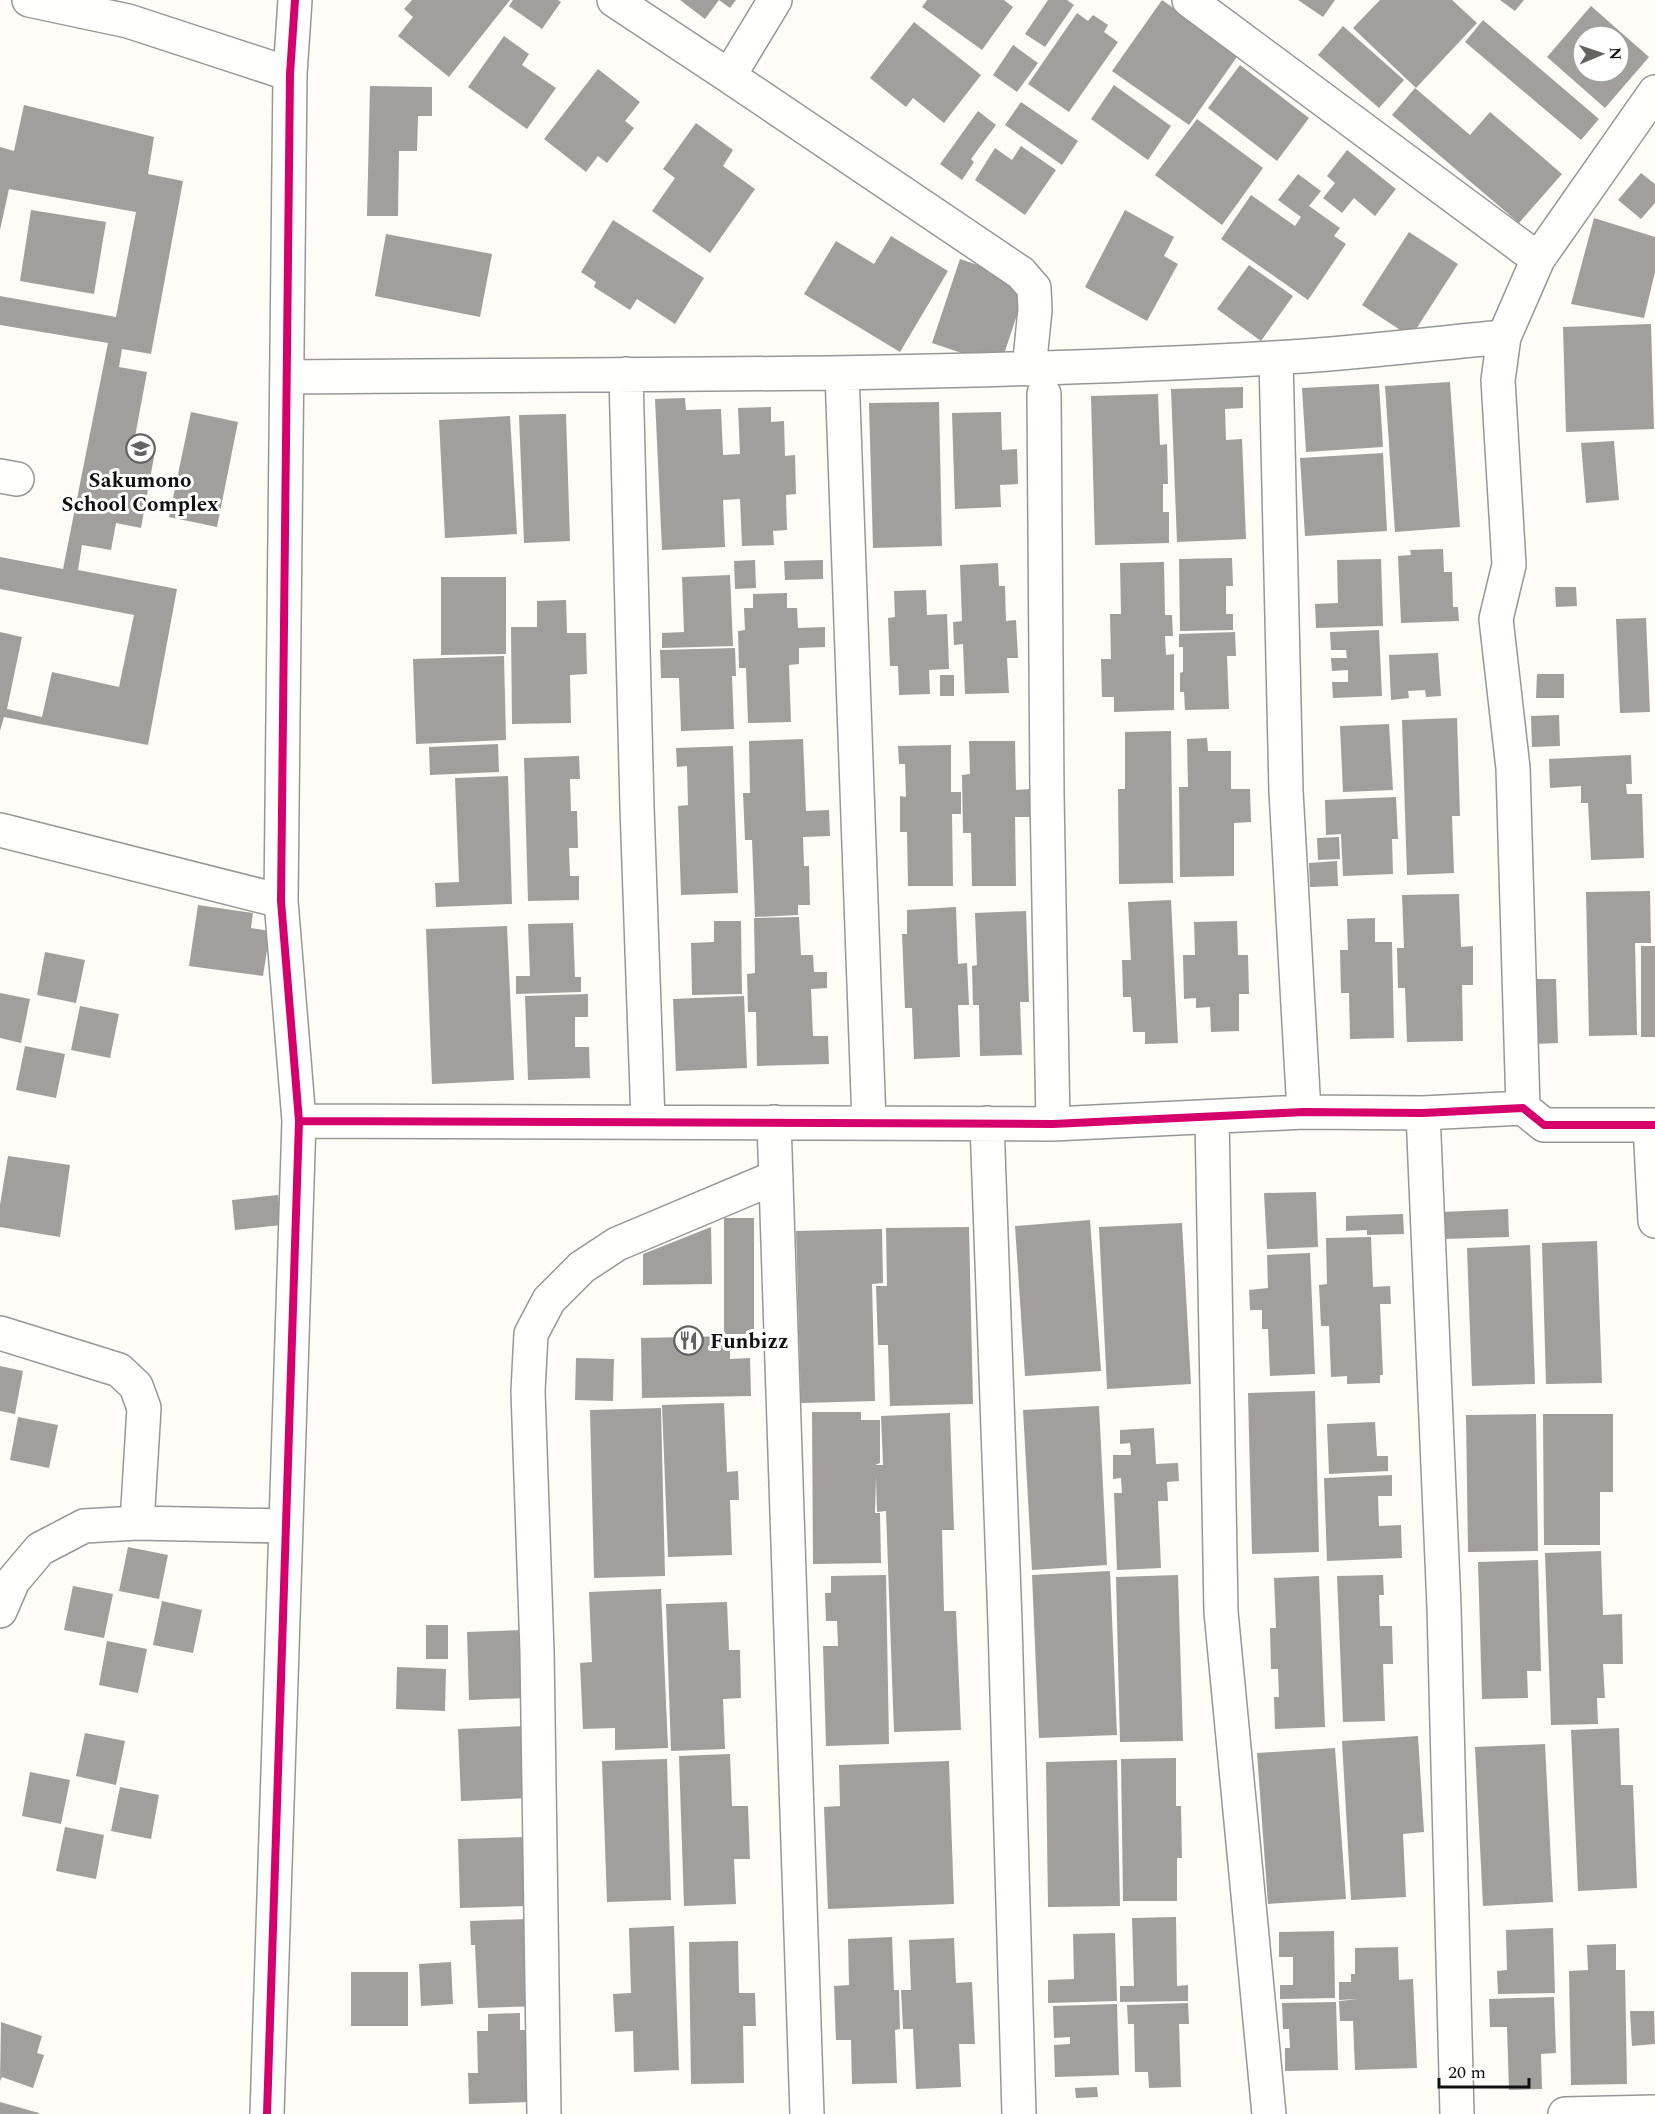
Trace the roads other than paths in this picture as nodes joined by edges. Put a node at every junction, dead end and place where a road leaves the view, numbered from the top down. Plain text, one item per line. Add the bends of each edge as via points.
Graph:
1 (28, 0) edge
2 (294, 0) edge
3 (614, 0) edge
4 (775, 0) edge
5 (1189, 0) edge
6 (290, 74) junction
7 (729, 76) junction
8 (1655, 92) edge
9 (1538, 259) junction
10 (1504, 337) junction
11 (1276, 358) junction
12 (842, 373) junction
13 (626, 374) junction
14 (287, 376) junction
15 (1036, 382) junction
16 (0, 830) edge
17 (281, 901) junction
18 (1523, 1108) junction
19 (1304, 1112) junction
20 (1423, 1113) junction
21 (1212, 1117) junction
22 (299, 1121) junction
23 (648, 1121) junction
24 (774, 1122) junction
25 (869, 1123) junction
26 (987, 1124) junction
27 (1053, 1124) junction
28 (1653, 1125) edge
29 (776, 1177) junction
30 (1655, 1221) edge
31 (0, 1333) edge
32 (137, 1523) junction
33 (285, 1526) junction
34 (0, 1611) edge
35 (1655, 2112) edge
36 (267, 2114) edge
37 (544, 2114) edge
38 (807, 2114) edge
39 (1019, 2114) edge
40 (1269, 2114) edge
41 (1457, 2114) edge
42 (1565, 2114) edge

1 - 6 street via 128,21
2 - 6 street
3 - 7 street
4 - 7 street
5 - 9 street
6 - 14 street
7 - 15 street via 1021,273 1034,288
8 - 9 street
9 - 10 street
10 - 11 street
10 - 18 street via 1498,380 1509,565 1496,619 1513,768
11 - 15 street
11 - 19 street via 1286,791
12 - 13 street
12 - 15 street
12 - 25 street
13 - 14 street
13 - 23 street
14 - 17 street
15 - 27 street
16 - 17 street
17 - 22 street
18 - 20 street
18 - 28 street via 1544,1125
19 - 20 street
19 - 21 street
20 - 41 street via 1444,1607
21 - 27 street
21 - 40 street via 1221,1612
22 - 23 street
22 - 33 street
23 - 24 street
24 - 25 street
24 - 29 street
25 - 26 street
26 - 27 street
26 - 39 street
28 - 30 street
29 - 37 street via 617,1244 582,1267 549,1300 531,1334 528,1391 537,1651
29 - 38 street
31 - 32 street via 119,1370 136,1386 144,1408
32 - 33 street
32 - 34 street via 84,1526 40,1549 13,1581
33 - 36 street
35 - 42 street

